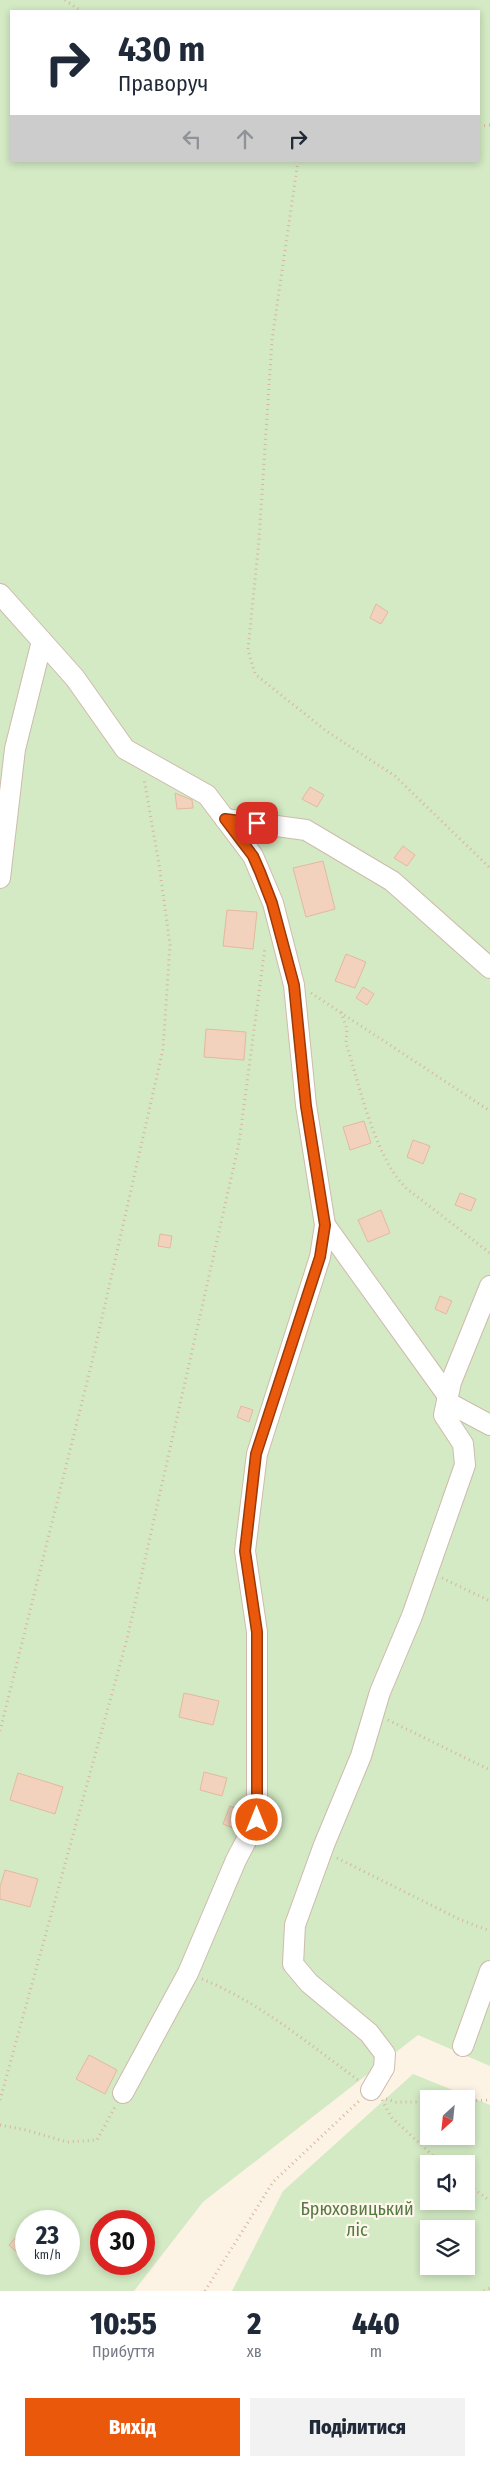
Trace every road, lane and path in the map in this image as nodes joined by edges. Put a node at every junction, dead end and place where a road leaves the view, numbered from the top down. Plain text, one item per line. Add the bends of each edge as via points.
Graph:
1 (65, 0) edge
2 (80, 10) edge
3 (298, 162) edge
4 (0, 594) edge
5 (42, 641) junction
6 (142, 759) junction
7 (225, 819) junction
8 (490, 868) edge
9 (0, 878) edge
10 (278, 924) junction
11 (490, 968) edge
12 (294, 985) junction
13 (341, 1012) junction
14 (490, 1111) edge
15 (325, 1225) junction
16 (490, 1253) edge
17 (490, 1286) edge
18 (447, 1399) junction
19 (490, 1425) edge
20 (428, 1572) junction
21 (490, 1601) edge
22 (374, 1713) junction
23 (0, 1732) edge
24 (490, 1770) edge
25 (323, 1850) junction
26 (490, 1931) edge
27 (490, 1971) edge
28 (188, 1973) junction
29 (463, 2046) dead end
30 (123, 2093) joint
31 (376, 2094) junction
32 (0, 2100) edge
33 (475, 2100) edge
34 (490, 2100) edge
35 (420, 2102) edge
36 (0, 2125) edge
37 (432, 2155) edge
38 (475, 2190) edge
39 (490, 2201) edge
40 (490, 2288) edge
41 (205, 2291) edge
42 (484, 2291) edge

1 - 2 path
3 - 8 path via 272,340 248,650 255,674 324,730 395,776
4 - 5 street
5 - 6 street via 75,678 125,749
5 - 9 street via 15,750
6 - 7 street via 207,795
6 - 23 path via 170,945 163,1050 92,1362
7 - 10 street via 253,856
7 - 11 street via 306,830 392,881
10 - 12 street
10 - 32 path via 268,937 264,951 240,1143 127,1639
12 - 13 path
12 - 15 street via 306,1106
13 - 14 path
13 - 16 path via 347,1029 346,1043 378,1141 394,1175
15 - 18 street
15 - 28 street via 320,1257 256,1454 245,1551 257,1632 257,1820 236,1860
17 - 18 street
18 - 19 street
18 - 20 street via 444,1416 463,1444 465,1465
20 - 21 path
20 - 22 street
22 - 24 path
22 - 25 street via 361,1756
25 - 26 path via 461,1920
25 - 31 street via 295,1925 293,1964 309,1984 369,2033 384,2054 384,2068
27 - 29 street
28 - 30 street
28 - 31 path via 241,1998
30 - 36 path via 97,2140 68,2142
31 - 35 path via 396,2102
31 - 37 path via 391,2118
31 - 41 path via 273,2182
33 - 34 path
38 - 39 path
40 - 42 path

